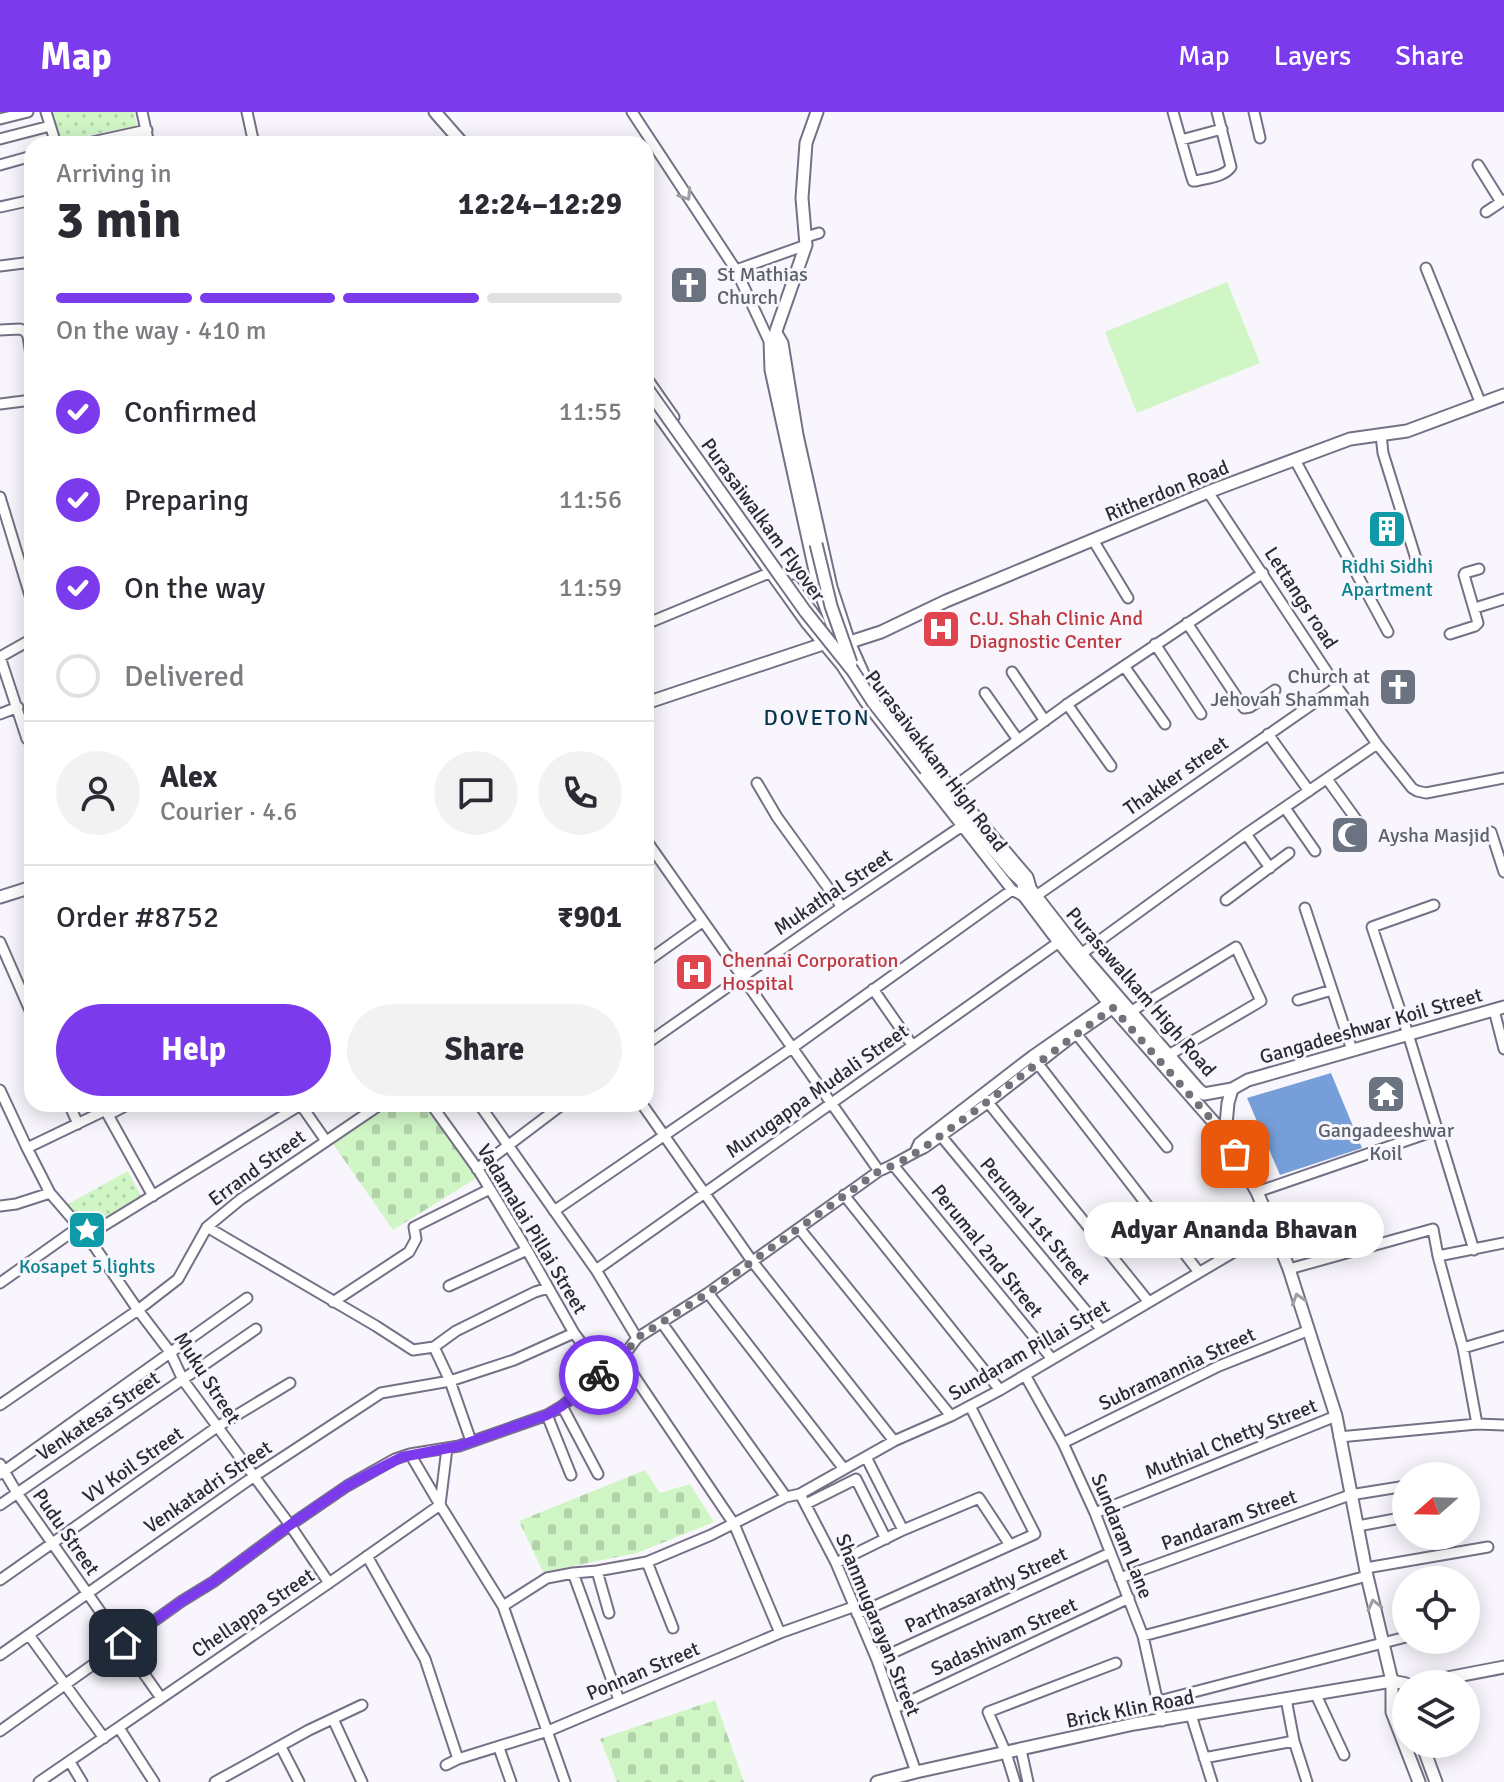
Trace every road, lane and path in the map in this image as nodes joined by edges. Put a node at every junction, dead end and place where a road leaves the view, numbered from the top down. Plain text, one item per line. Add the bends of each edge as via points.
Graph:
1 (28, 112) edge
2 (46, 112) edge
3 (142, 112) edge
4 (247, 112) edge
5 (435, 112) edge
6 (632, 112) edge
7 (817, 112) edge
8 (1173, 112) edge
9 (1217, 112) edge
10 (1254, 112) edge
11 (0, 119) edge
12 (50, 126) junction
13 (1222, 129) junction
14 (147, 130) junction
15 (53, 136) edge
16 (120, 136) edge
17 (148, 136) edge
18 (252, 136) edge
19 (456, 136) edge
20 (648, 136) edge
21 (1260, 138) dead end
22 (0, 139) edge
23 (1181, 140) junction
24 (654, 145) edge
25 (24, 158) edge
26 (0, 165) edge
27 (1478, 165) dead end
28 (1503, 201) edge
29 (24, 202) edge
30 (0, 207) edge
31 (1486, 212) dead end
32 (819, 233) dead end
33 (806, 241) junction
34 (24, 263) edge
35 (0, 266) edge
36 (1426, 268) dead end
37 (736, 270) junction
38 (0, 330) edge
39 (24, 331) edge
40 (773, 336) junction
41 (654, 388) edge
42 (1504, 395) edge
43 (654, 398) edge
44 (24, 401) edge
45 (0, 404) edge
46 (1481, 404) junction
47 (654, 410) edge
48 (1381, 435) junction
49 (1295, 460) junction
50 (1208, 492) junction
51 (0, 497) edge
52 (1093, 540) junction
53 (1416, 559) dead end
54 (1479, 569) dead end
55 (769, 573) junction
56 (1263, 573) junction
57 (24, 576) edge
58 (832, 587) junction
59 (818, 589) junction
60 (1128, 598) dead end
61 (1504, 599) edge
62 (1475, 608) junction
63 (823, 617) junction
64 (654, 621) edge
65 (806, 623) junction
66 (1187, 623) junction
67 (1388, 632) dead end
68 (1450, 634) dead end
69 (836, 642) junction
70 (24, 644) edge
71 (1155, 644) junction
72 (0, 657) edge
73 (1124, 666) junction
74 (853, 671) junction
75 (1012, 672) dead end
76 (1337, 687) junction
77 (1275, 690) dead end
78 (985, 693) dead end
79 (654, 700) edge
80 (1067, 704) junction
81 (18, 707) junction
82 (0, 714) edge
83 (1201, 714) dead end
84 (1045, 721) junction
85 (1165, 724) dead end
86 (24, 728) edge
87 (1268, 734) junction
88 (1018, 740) junction
89 (1377, 744) junction
90 (1111, 766) dead end
91 (1504, 778) edge
92 (1327, 779) junction
93 (757, 783) dead end
94 (952, 788) junction
95 (1309, 791) junction
96 (1285, 808) junction
97 (1358, 822) dead end
98 (962, 826) junction
99 (1491, 832) dead end
100 (1246, 834) junction
101 (1315, 851) dead end
102 (1289, 853) dead end
103 (654, 863) edge
104 (1270, 868) junction
105 (1504, 872) edge
106 (24, 890) edge
107 (1026, 891) junction
108 (0, 897) edge
109 (1226, 900) dead end
110 (1434, 905) dead end
111 (842, 907) junction
112 (1305, 908) dead end
113 (702, 922) junction
114 (0, 942) edge
115 (1059, 942) junction
116 (1081, 954) junction
117 (654, 956) edge
118 (741, 978) junction
119 (873, 989) junction
120 (1332, 990) junction
121 (24, 997) edge
122 (1298, 1000) dead end
123 (1114, 1004) junction
124 (1499, 1008) edge
125 (1130, 1012) junction
126 (1074, 1031) junction
127 (1408, 1034) junction
128 (654, 1038) edge
129 (912, 1045) junction
130 (792, 1048) junction
131 (1504, 1049) edge
132 (1352, 1050) junction
133 (1167, 1056) junction
134 (1035, 1059) junction
135 (1248, 1080) joint
136 (1232, 1089) junction
137 (0, 1090) edge
138 (986, 1098) junction
139 (831, 1104) junction
140 (73, 1112) edge
141 (102, 1112) edge
142 (107, 1112) edge
143 (114, 1112) edge
144 (289, 1112) edge
145 (307, 1112) edge
146 (369, 1112) edge
147 (437, 1112) edge
148 (485, 1112) edge
149 (552, 1112) edge
150 (648, 1112) edge
151 (108, 1115) junction
152 (78, 1124) junction
153 (1437, 1130) junction
154 (1225, 1135) junction
155 (665, 1136) junction
156 (941, 1136) junction
157 (326, 1141) junction
158 (509, 1145) junction
159 (1167, 1147) dead end
160 (27, 1148) junction
161 (915, 1152) junction
162 (894, 1166) junction
163 (477, 1169) junction
164 (879, 1171) junction
165 (490, 1189) junction
166 (1257, 1192) junction
167 (50, 1193) junction
168 (705, 1193) junction
169 (844, 1195) junction
170 (153, 1196) junction
171 (0, 1206) edge
172 (554, 1211) junction
173 (79, 1227) junction
174 (207, 1227) junction
175 (799, 1228) junction
176 (1273, 1229) junction
177 (87, 1236) junction
178 (1504, 1243) edge
179 (527, 1250) junction
180 (1474, 1250) junction
181 (1438, 1256) junction
182 (752, 1261) junction
183 (1289, 1269) junction
184 (596, 1270) junction
185 (1198, 1271) junction
186 (0, 1283) edge
187 (449, 1286) dead end
188 (548, 1288) junction
189 (708, 1293) junction
190 (247, 1298) dead end
191 (1148, 1301) junction
192 (333, 1302) junction
193 (138, 1310) junction
194 (662, 1323) junction
195 (256, 1329) dead end
196 (1101, 1329) junction
197 (1307, 1331) junction
198 (574, 1333) junction
199 (1504, 1336) edge
200 (637, 1338) junction
201 (434, 1347) junction
202 (1463, 1348) junction
203 (170, 1352) junction
204 (622, 1358) junction
205 (1052, 1359) junction
206 (603, 1372) junction
207 (1025, 1375) junction
208 (183, 1380) junction
209 (450, 1381) junction
210 (290, 1383) dead end
211 (1000, 1390) junction
212 (0, 1405) edge
213 (562, 1406) junction
214 (970, 1406) junction
215 (547, 1415) junction
216 (951, 1416) junction
217 (1336, 1416) junction
218 (1477, 1424) junction
219 (1504, 1425) edge
220 (217, 1427) junction
221 (1339, 1437) junction
222 (471, 1441) junction
223 (894, 1441) junction
224 (1063, 1443) junction
225 (447, 1448) junction
226 (410, 1454) junction
227 (866, 1457) junction
228 (844, 1469) junction
229 (2, 1470) edge
230 (598, 1474) dead end
231 (571, 1475) dead end
232 (253, 1477) junction
233 (1392, 1488) edge
234 (17, 1493) junction
235 (800, 1494) junction
236 (1350, 1495) junction
237 (786, 1497) junction
238 (806, 1504) junction
239 (0, 1505) edge
240 (440, 1505) junction
241 (1095, 1513) junction
242 (1392, 1520) edge
243 (734, 1524) junction
244 (290, 1525) junction
245 (1358, 1526) junction
246 (903, 1530) junction
247 (886, 1539) junction
248 (53, 1543) junction
249 (1010, 1545) junction
250 (1488, 1547) dead end
251 (1110, 1553) junction
252 (367, 1556) junction
253 (647, 1562) junction
254 (836, 1563) junction
255 (597, 1571) junction
256 (1366, 1572) junction
257 (573, 1573) junction
258 (1120, 1578) junction
259 (0, 1580) edge
260 (329, 1583) junction
261 (87, 1592) junction
262 (1129, 1598) junction
263 (503, 1606) junction
264 (855, 1610) junction
265 (609, 1613) dead end
266 (673, 1628) dead end
267 (780, 1633) junction
268 (29, 1635) junction
269 (1143, 1636) junction
270 (1392, 1640) edge
271 (1382, 1642) junction
272 (123, 1643) junction
273 (0, 1655) edge
274 (877, 1660) junction
275 (1116, 1663) dead end
276 (1504, 1667) edge
277 (1480, 1672) edge
278 (1392, 1681) joint
279 (65, 1685) junction
280 (1316, 1695) junction
281 (161, 1698) junction
282 (1286, 1699) junction
283 (619, 1700) junction
284 (1159, 1701) junction
285 (362, 1705) dead end
286 (895, 1708) junction
287 (1191, 1715) junction
288 (333, 1719) junction
289 (1162, 1721) junction
290 (119, 1728) junction
291 (0, 1731) edge
292 (548, 1731) junction
293 (104, 1738) junction
294 (1294, 1741) junction
295 (281, 1747) junction
296 (499, 1748) junction
297 (1021, 1750) junction
298 (1006, 1753) junction
299 (1344, 1755) dead end
300 (1204, 1758) junction
301 (1410, 1758) edge
302 (1427, 1758) edge
303 (458, 1759) junction
304 (70, 1762) junction
305 (446, 1765) dead end
306 (916, 1772) junction
307 (39, 1782) edge
308 (82, 1782) edge
309 (154, 1782) edge
310 (215, 1782) edge
311 (299, 1782) edge
312 (362, 1782) edge
313 (511, 1782) edge
314 (565, 1782) edge
315 (877, 1782) edge
316 (1015, 1782) edge
317 (1028, 1782) edge
318 (1212, 1782) edge
319 (1307, 1782) edge
320 (1419, 1782) edge
321 (1436, 1782) edge

1 - 11 street
2 - 12 street
3 - 14 street
4 - 18 street
5 - 19 main road
6 -> 20 street
7 - 33 main road via 806,143
8 - 23 street
9 - 13 street
10 - 21 street
12 - 15 street
12 - 22 street
13 - 23 street
13 - 23 street via 1231,163 1222,174 1193,181
14 - 16 street
14 - 17 street
24 -> 37 street
25 - 26 street
27 - 28 street
28 - 31 street
29 - 30 street
32 - 33 street
33 - 37 street
33 - 40 main road, Purasaiwalkam Flyover
34 - 35 street
36 - 46 street
37 - 40 street
38 - 39 street
40 - 58 street via 783,343
40 - 59 street via 770,370
40 - 74 main road, Purasaiwalkam Flyover, bridge via 824,577
41 - 63 street
42 - 46 main road, Ritherdon Road
43 - 74 main road, Purasaiwalkam Flyover, bridge
44 - 45 street
46 - 48 main road, Ritherdon Road
47 - 55 street
48 - 49 main road, Ritherdon Road via 1350,439
48 - 53 street
49 - 50 main road, Ritherdon Road
49 - 67 street
50 - 52 main road, Ritherdon Road
50 - 56 street, Lettangs road
51 - 57 street
52 - 60 street
52 - 69 main road, Ritherdon Road via 881,632
54 - 62 street via 1464,575
55 - 64 street
55 - 65 street
56 - 66 street
56 - 76 street, Lettangs road
58 - 59 street
58 - 69 street
59 - 63 street
61 - 62 street
62 - 68 street via 1477,625
63 - 65 street
63 - 69 street
65 - 69 street
66 - 71 street
66 - 77 street via 1244,708
69 - 79 main road, Ritherdon Road
69 - 94 street
69 - 98 street, Purasaivakkam High Road via 841,665 865,702
70 - 72 street
71 - 73 street
71 - 83 street
72 - 81 street
73 - 80 street
73 - 85 street
74 - 107 main road, Purasaiwalkam Flyover, bridge
75 - 84 street
76 - 87 street, Thakker street
76 - 89 street, Lettangs road
78 - 88 street
80 - 84 street
80 - 90 street
81 - 82 street
81 - 86 street
84 - 88 street
87 - 95 street
87 - 107 street, Thakker street
88 - 94 street
89 - 91 street, Lettangs road via 1412,788 1426,793
89 - 92 street
92 - 95 street
92 - 97 street
93 - 111 street
94 - 107 street via 1028,877
95 - 96 street
96 - 100 street
96 - 101 street
98 - 107 street, Purasaivakkam High Road
98 - 111 street, Mukathal Street
99 - 105 street
100 - 104 street
100 - 116 street
102 - 104 street
103 - 113 street
104 - 109 street
106 - 108 main road
107 - 115 main road, Purasawalkam High Road
107 - 116 main road, Purasawalkam High Road
107 - 119 street, Thakker street
110 - 127 street via 1372,927
111 - 118 street, Mukathal Street
112 - 120 street
113 - 117 street
113 - 118 street
114 - 121 street
115 - 123 main road, Purasawalkam High Road
115 - 129 street, Murugappa Mudali Street
116 - 123 main road, Purasawalkam High Road
118 - 128 street, Mukathal Street
118 - 130 street
119 - 129 street
119 - 130 street, Thakker street
120 - 122 street
120 - 132 street
123 - 125 main road, Purasawalkam High Road
123 - 126 street
123 - 154 main road, Purasawalkam High Road
124 - 127 main road, Gangadeeshwar Koil Street
124 - 131 street
125 - 133 main road, Purasawalkam High Road
125 - 133 street via 1236,947 1261,1001
126 - 134 street
126 - 159 street
127 - 132 main road, Gangadeeshwar Koil Street
127 - 153 street
129 - 139 street, Murugappa Mudali Street
130 - 139 street
130 - 155 street, Thakker street
132 - 135 main road, Gangadeeshwar Koil Street
133 - 136 main road, Purasawalkam High Road via 1204,1094
134 - 138 street
134 - 185 street
135 - 136 main road, Purasawalkam High Road
136 - 154 main road, Purasawalkam High Road
137 - 160 street
138 - 156 street
138 - 161 street via 924,1139
138 - 191 street
139 - 164 street
139 - 168 street, Murugappa Mudali Street
140 - 152 street
141 - 152 street
142 - 151 street
143 - 151 street
144 - 170 street
145 - 157 street
146 - 157 street, Errand Street
147 - 163 street, Vadamalai Pillai Street
148 - 158 street
149 - 158 street
150 - 155 street
151 - 170 street
152 - 160 street
153 - 166 street
153 - 180 street
154 - 166 main road, Purasawalkam High Road
155 - 168 street
155 - 172 street, Thakker street
156 - 161 street
156 - 196 street, Perumal 1st Street
157 - 174 street, Errand Street
158 - 163 street
158 - 172 street
160 - 167 street
161 - 162 street
162 - 164 street
162 - 205 street, Perumal 2nd Street
163 - 165 street, Vadamalai Pillai Street
164 - 169 street
165 - 179 street, Vadamalai Pillai Street
165 - 192 street via 414,1227 416,1239 409,1252
166 - 176 main road, Purasawalkam High Road
167 - 171 street
167 - 173 street
168 - 182 street
168 - 184 street, Murugappa Mudali Street
169 - 175 street
169 - 211 street
170 - 177 street
172 - 184 street
173 - 177 street
173 - 186 street
174 - 192 street
174 - 193 street, Errand Street via 178,1279
175 - 182 street
175 - 216 street
176 - 183 main road, Purasawalkam High Road
176 - 185 street, Sundaram Pillai Stret
177 - 193 street
178 - 180 street
179 - 187 street
179 - 188 street, Vadamalai Pillai Street
180 - 181 street
181 - 183 street via 1433,1229
181 - 202 street
182 - 189 street
182 - 223 street
197 -> 183 main road, Purasawalkam High Road
184 - 200 street
185 - 191 street, Sundaram Pillai Stret
188 - 198 street, Vadamalai Pillai Street
188 - 201 street via 461,1328
189 - 194 street
189 - 228 street
190 - 203 street
191 - 196 street, Sundaram Pillai Stret
192 - 201 street via 413,1350
193 - 203 street, Muku Street
193 - 212 street, Errand Street
194 - 200 street
194 - 237 street
195 - 208 street, Venkatesa Street
196 - 205 street, Sundaram Pillai Stret
197 - 217 main road, Purasawalkam High Road
197 - 224 street, Subramannia Street via 1219,1366
198 - 206 street, Vadamalai Pillai Street
198 - 209 street, Venkatadri Street
199 - 202 street
200 - 204 street
201 - 209 street
202 - 218 street
203 - 208 street, Muku Street
203 - 229 street
204 - 206 street
204 - 243 street
205 - 207 street, Sundaram Pillai Stret
206 - 213 street
207 - 211 street, Sundaram Pillai Stret
207 - 224 street, Sundaram Lane
208 - 220 street, Muku Street
208 - 234 street, Venkatesa Street
209 - 222 street
209 - 232 street, Venkatadri Street via 381,1393
210 - 220 street, VV Koil Street
211 - 214 street, Sundaram Pillai Stret
213 - 215 street
213 - 230 street
214 - 216 street, Sundaram Pillai Stret
214 - 249 street, Ponnan Street via 1035,1534
215 - 222 street
215 - 231 street
216 - 223 street, Sundaram Pillai Stret
217 - 221 main road, Purasawalkam High Road
217 - 241 street, Muthial Chetty Street
218 - 219 street
218 - 221 street
220 - 232 street, Muku Street
220 - 248 street, VV Koil Street
221 - 236 main road, Purasawalkam High Road
222 - 225 street
223 - 227 street, Sundaram Pillai Stret
224 - 241 street, Sundaram Lane
225 - 226 street
225 - 240 street
226 - 240 street
226 - 244 street via 347,1486
227 - 228 street, Sundaram Pillai Stret
227 - 246 street
228 - 235 street, Sundaram Pillai Stret
229 - 234 street, Pudu Street
232 - 244 street, Muku Street
232 - 261 street, Venkatadri Street
233 - 236 street, Pandaram Street
234 - 239 street, Venkatesa Street
234 - 248 street, Pudu Street
235 - 237 street, Sundaram Pillai Stret
235 - 238 street, Shanmugarayan Street
236 - 245 main road, Purasawalkam High Road
236 - 258 street, Pandaram Street
237 - 243 street, Sundaram Pillai Stret
238 - 247 street via 856,1479
238 - 254 street, Shanmugarayan Street
240 - 252 street, Chellappa Street
240 - 263 street
241 - 251 street, Sundaram Lane
242 - 245 street
243 - 253 street, Sundaram Pillai Stret
243 - 267 street
244 - 260 street, Muku Street
244 - 272 street
245 - 256 main road, Purasawalkam High Road
246 - 247 street
246 - 249 street via 979,1498
247 - 254 street
248 - 259 street, VV Koil Street
248 - 261 street, Pudu Street
249 - 264 street, Ponnan Street
250 - 256 street
251 - 258 street, Sundaram Lane
251 - 274 street, Parthasarathy Street
252 - 260 street, Chellappa Street
252 - 303 street via 425,1659
253 - 255 street, Sundaram Pillai Stret
253 - 266 street
254 - 264 street, Shanmugarayan Street
255 - 257 street, Sundaram Pillai Stret
255 - 265 street
256 - 269 street
271 -> 256 main road, Purasawalkam High Road
257 - 263 street, Sundaram Pillai Stret via 547,1578
257 - 283 street
258 - 262 street, Sundaram Lane
260 - 281 street, Chellappa Street
261 - 268 street, Venkatadri Street
261 - 272 street, Pudu Street
262 - 269 street, Sundaram Lane
262 - 286 street, Sadashivam Street
263 - 292 street
264 - 267 street, Ponnan Street
264 - 274 street, Shanmugarayan Street
267 - 283 street, Ponnan Street
268 - 273 street, Venkatadri Street
268 - 279 street
269 - 284 street, Sundaram Lane
270 - 271 street
271 - 278 main road, Purasawalkam High Road
271 - 284 street
272 - 279 street
272 - 281 street, Pudu Street
274 - 286 street, Shanmugarayan Street
275 - 298 street via 988,1712
276 - 277 main road
278 - 280 main road, Brick Klin Road
279 - 291 street
279 - 293 street
280 - 282 main road, Brick Klin Road
280 - 299 street
281 - 290 street, Chellappa Street
282 - 287 main road, Brick Klin Road
282 - 294 street
283 - 292 street, Ponnan Street
284 - 289 street, Sundaram Lane
285 - 288 street
286 - 306 street, Shanmugarayan Street
287 - 289 main road, Brick Klin Road
287 - 300 street
288 - 295 street
288 - 312 street
289 - 297 main road, Brick Klin Road
290 - 293 street, Chellappa Street
290 - 309 street
292 - 296 street, Ponnan Street
292 - 314 street
293 - 304 street, Chellappa Street
294 - 300 street
294 - 319 street
295 - 310 street
295 - 311 street
296 - 303 street, Ponnan Street
296 - 313 street
297 - 298 main road, Brick Klin Road
297 - 317 street
298 - 306 main road, Brick Klin Road
298 - 316 street
300 - 318 street
301 - 320 main road, Purasawalkam High Road
302 - 321 main road
303 - 305 street, Ponnan Street
304 - 307 street, Chellappa Street
304 - 308 street
306 - 315 main road, Brick Klin Road

